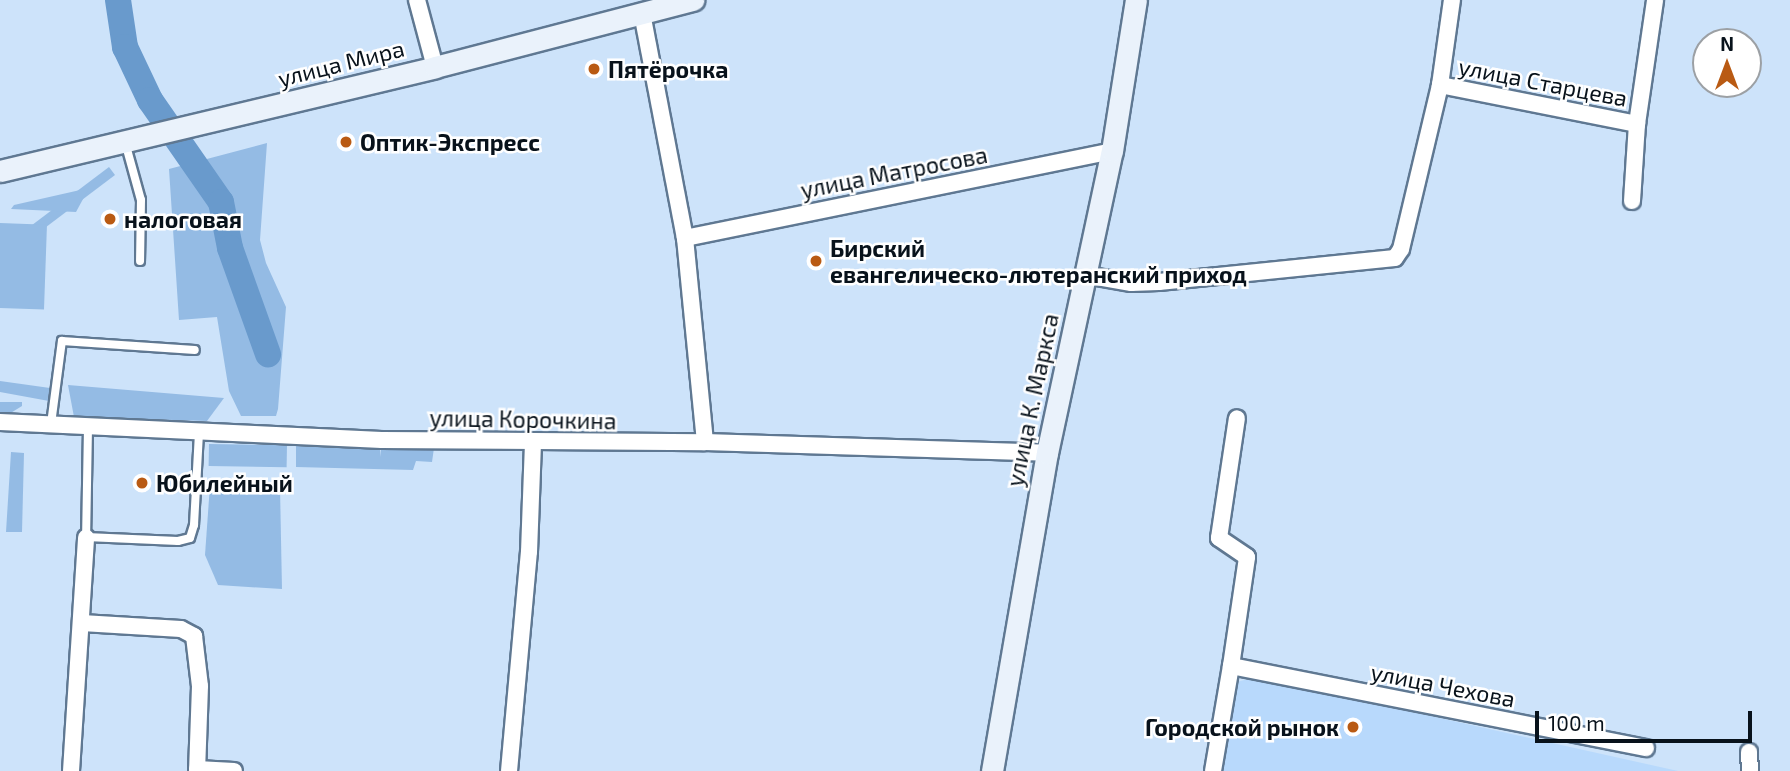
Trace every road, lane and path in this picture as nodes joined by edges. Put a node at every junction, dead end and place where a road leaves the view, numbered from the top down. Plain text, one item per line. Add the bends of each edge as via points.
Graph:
1 (417, 0) edge
2 (693, 0) edge
3 (1136, 0) edge
4 (1452, 0) edge
5 (1655, 0) edge
6 (642, 13) junction
7 (435, 67) junction
8 (1440, 85) junction
9 (1637, 124) junction
10 (125, 142) junction
11 (1112, 151) junction
12 (0, 171) edge
13 (1632, 201) dead end
14 (685, 238) junction
15 (140, 261) dead end
16 (1086, 275) junction
17 (195, 350) dead end
18 (1237, 418) dead end
19 (0, 422) edge
20 (51, 424) junction
21 (88, 427) junction
22 (199, 433) junction
23 (533, 442) junction
24 (705, 442) junction
25 (1047, 453) junction
26 (86, 537) junction
27 (82, 622) junction
28 (1231, 666) junction
29 (1646, 748) dead end
30 (1749, 752) dead end
31 (197, 770) edge
32 (71, 771) edge
33 (234, 771) edge
34 (509, 771) edge
35 (992, 771) edge
36 (1213, 771) edge
37 (1750, 771) edge

1 - 7 street
2 - 6 main road, улица Мира
3 - 11 main road, улица К. Маркса
4 - 8 street, улица Старцева
5 - 9 street, улица Старцева
6 - 7 main road, улица Мира
6 - 14 street
7 - 10 main road, улица Мира
8 - 9 street, улица Старцева
8 - 16 street, улица Старцева via 1401,249 1395,258 1159,282 1131,283
9 - 13 street, улица Старцева
10 - 12 main road, улица Мира
10 - 15 lane via 141,200
11 - 14 street, улица Матросова
11 - 16 main road, улица К. Маркса
14 - 24 street
16 - 25 main road, улица К. Маркса
17 - 20 lane via 62,341
18 - 28 street via 1219,538 1247,557
19 - 20 street, улица Корочкина
20 - 21 street, улица Корочкина
21 - 22 street, улица Корочкина
21 - 26 lane
22 - 23 street, улица Корочкина
22 - 26 lane via 190,538
23 - 24 street, улица Корочкина
23 - 34 street via 529,552
24 - 25 street, улица Корочкина
25 - 35 main road, улица К. Маркса
26 - 27 street
27 - 31 street via 181,629 194,636 200,686
27 - 32 street
28 - 29 street, улица Чехова
28 - 36 street
30 - 37 street
31 - 33 street

